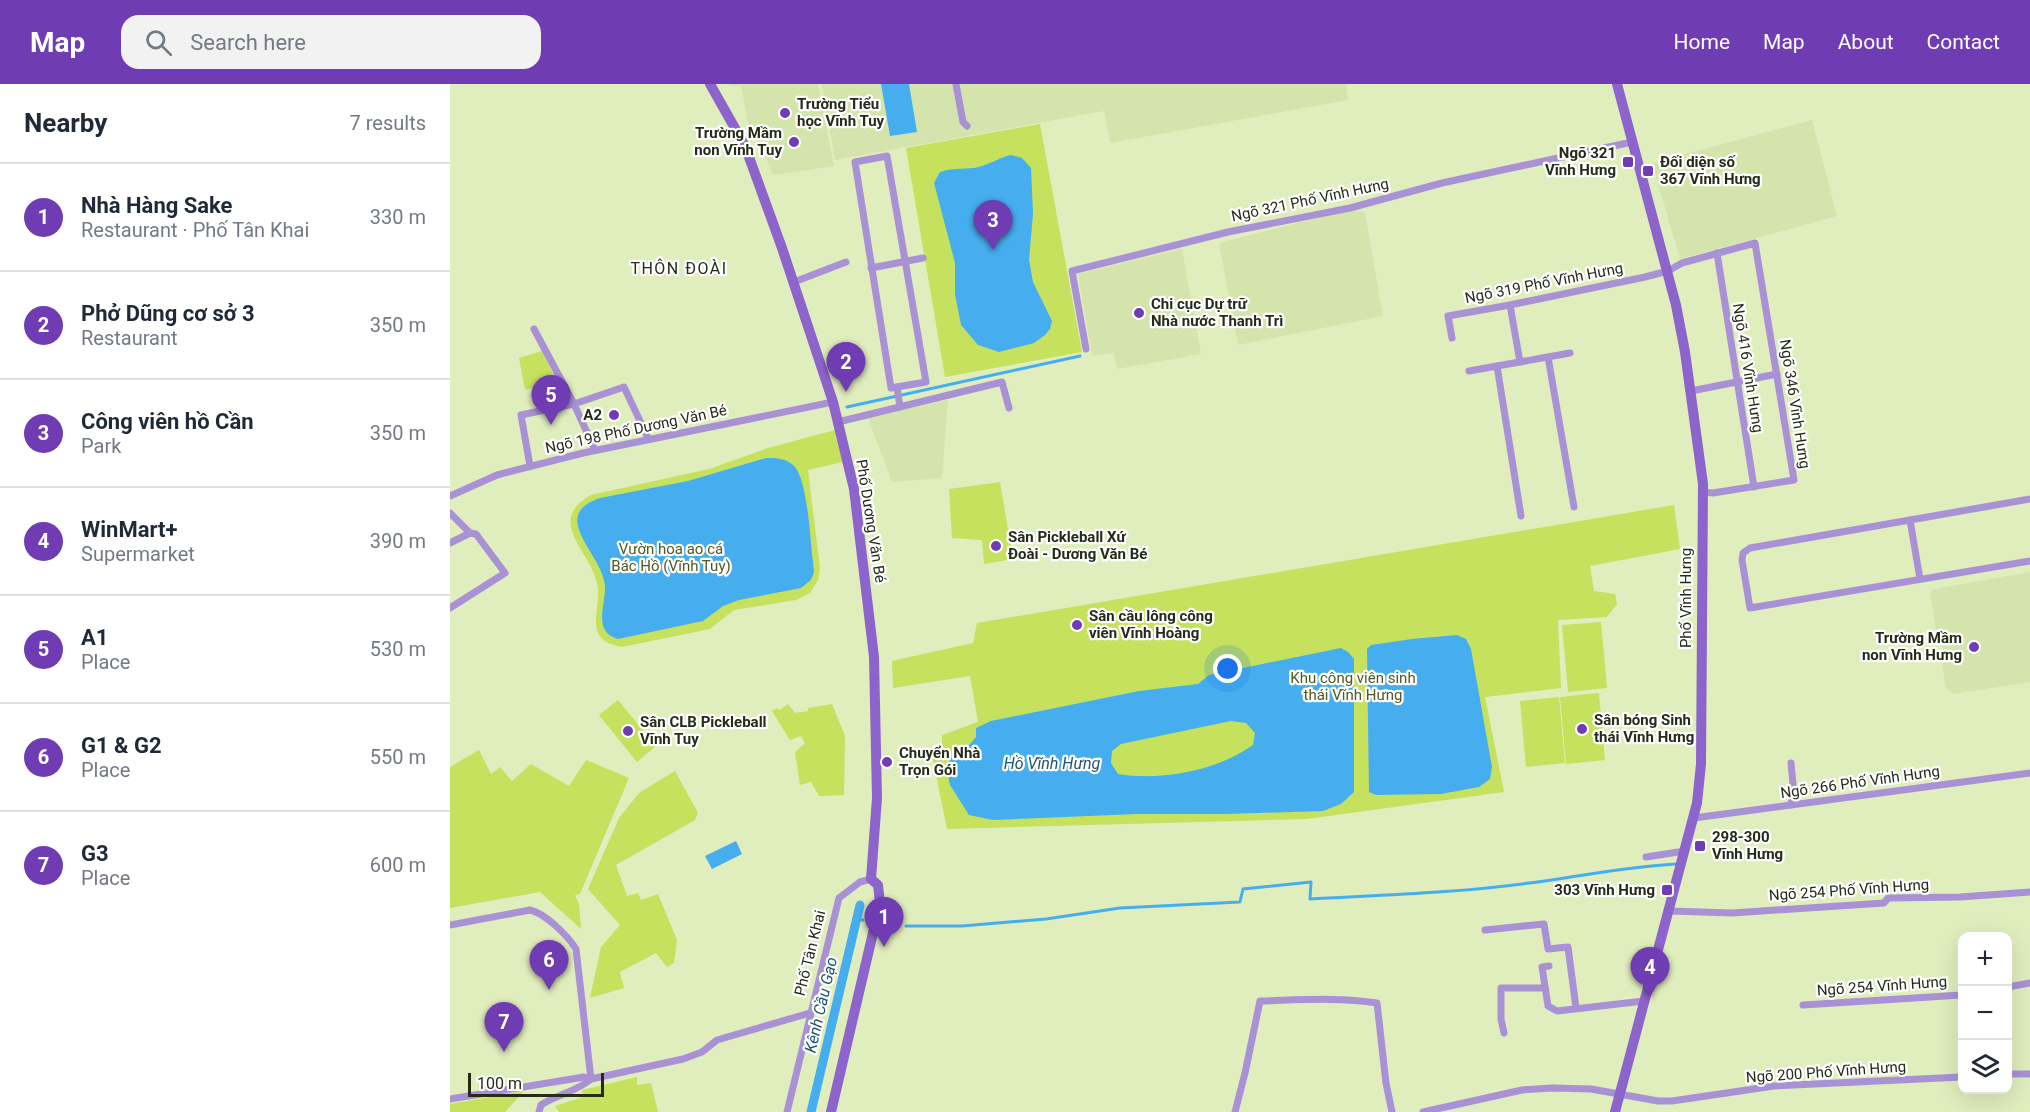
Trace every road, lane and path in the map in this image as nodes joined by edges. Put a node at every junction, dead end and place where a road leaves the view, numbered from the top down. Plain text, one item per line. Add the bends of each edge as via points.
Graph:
1 (710, 84) edge
2 (956, 84) edge
3 (1617, 84) edge
4 (967, 126) dead end
5 (1632, 142) junction
6 (1717, 253) junction
7 (923, 258) dead end
8 (906, 261) junction
9 (846, 262) dead end
10 (871, 268) junction
11 (1668, 271) junction
12 (794, 282) junction
13 (1510, 305) junction
14 (534, 329) dead end
15 (1452, 338) dead end
16 (1086, 349) dead end
17 (1570, 353) dead end
18 (1548, 357) junction
19 (1520, 362) junction
20 (1497, 366) junction
21 (1469, 371) dead end
22 (1777, 374) junction
23 (1737, 382) junction
24 (897, 390) junction
25 (1691, 391) junction
26 (832, 402) junction
27 (574, 404) junction
28 (900, 404) junction
29 (1009, 408) dead end
30 (838, 422) junction
31 (648, 438) junction
32 (595, 450) junction
33 (530, 466) junction
34 (1754, 488) junction
35 (1704, 492) junction
36 (450, 496) edge
37 (2030, 499) edge
38 (1574, 507) dead end
39 (450, 513) edge
40 (1521, 516) dead end
41 (1910, 520) junction
42 (470, 533) junction
43 (450, 543) edge
44 (2030, 561) edge
45 (1920, 579) junction
46 (450, 608) edge
47 (1791, 763) dead end
48 (2030, 773) edge
49 (1791, 805) junction
50 (1694, 818) junction
51 (1685, 851) junction
52 (1646, 857) dead end
53 (871, 879) junction
54 (2030, 892) edge
55 (1670, 912) junction
56 (450, 925) edge
57 (1485, 930) dead end
58 (1549, 966) dead end
59 (2030, 983) edge
60 (2012, 986) edge
61 (1545, 988) junction
62 (1958, 994) edge
63 (1644, 1001) junction
64 (1803, 1005) dead end
65 (1576, 1008) junction
66 (810, 1013) junction
67 (1504, 1033) dead end
68 (2012, 1074) edge
69 (2030, 1074) edge
70 (1958, 1077) edge
71 (591, 1079) junction
72 (1620, 1095) junction
73 (450, 1099) edge
74 (1432, 1111) edge
75 (539, 1112) edge
76 (787, 1112) edge
77 (831, 1112) edge
78 (1235, 1112) edge
79 (1392, 1112) edge
80 (1423, 1112) edge
81 (1615, 1112) edge

1 - 12 street, Phố Dương Văn Bé via 744,146
2 - 4 street via 963,123
3 - 5 street, Phố Vĩnh Hưng
5 - 11 street, Phố Vĩnh Hưng
5 - 16 street, Ngõ 321 Phố Vĩnh Hưng via 1072,271
6 - 11 street
6 - 22 street, Ngõ 346 Vĩnh Hưng via 1755,243
6 - 23 street, Ngõ 416 Vĩnh Hưng
7 - 8 street
8 - 10 street
8 - 10 street via 887,156 855,162
8 - 24 street via 926,382
9 - 12 street
10 - 24 street via 891,388
11 - 13 street, Ngõ 319 Phố Vĩnh Hưng
11 - 25 street, Phố Vĩnh Hưng
12 - 26 street, Phố Dương Văn Bé
13 - 15 street, Ngõ 319 Phố Vĩnh Hưng via 1448,316
13 - 19 street
14 - 27 street
17 - 18 street
18 - 19 street
18 - 38 street
19 - 20 street
20 - 21 street
20 - 40 street
22 - 23 street
22 - 34 street, Ngõ 346 Vĩnh Hưng via 1794,480
23 - 25 street
23 - 34 street, Ngõ 416 Vĩnh Hưng
24 - 28 street
25 - 35 street, Phố Vĩnh Hưng
26 - 30 street, Phố Dương Văn Bé
26 - 31 street, Ngõ 198 Phố Dương Văn Bé
27 - 31 street via 624,387
27 - 32 street
27 - 33 street via 521,415
28 - 29 street via 1002,382
28 - 30 street
30 - 53 street, Phố Dương Văn Bé via 857,506 873,646 877,798
31 - 32 street, Ngõ 198 Phố Dương Văn Bé
32 - 33 street, Ngõ 198 Phố Dương Văn Bé
33 - 36 street, Ngõ 198 Phố Dương Văn Bé via 497,475
34 - 35 street, Ngõ 346 Vĩnh Hưng
35 - 50 street, Phố Vĩnh Hưng via 1701,764
37 - 41 street
39 - 42 street
41 - 45 street
41 - 45 street via 1750,548 1743,553 1742,560 1750,608
42 - 43 street
42 - 46 street via 476,534 505,573
44 - 45 street
47 - 49 street
48 - 49 street, Ngõ 266 Phố Vĩnh Hưng
49 - 50 street, Ngõ 266 Phố Vĩnh Hưng
50 - 51 street, Phố Vĩnh Hưng
51 - 52 street
51 - 55 street, Phố Vĩnh Hưng
53 - 66 street, Phố Tân Khai via 860,882 839,898
53 - 77 street via 878,885 880,903
54 - 55 street, Ngõ 254 Phố Vĩnh Hưng via 1888,897 1884,903 1732,913
55 - 63 street, Phố Vĩnh Hưng
56 - 71 street via 530,910 538,912 570,940 576,950
57 - 65 street via 1544,924 1548,949 1568,947
58 - 61 street via 1542,967
59 - 60 street
61 - 65 street via 1548,1006 1557,1011
61 - 67 street via 1501,988
62 - 64 street, Ngõ 254 Vĩnh Hưng
63 - 65 street
63 - 72 street, Phố Vĩnh Hưng
66 - 71 street via 717,1040 702,1052 682,1059
66 - 76 street, Phố Tân Khai
68 - 69 street
70 - 72 street, Ngõ 200 Phố Vĩnh Hưng via 1774,1086 1672,1101
71 - 73 street via 575,1078
71 - 75 street via 541,1105
72 - 74 street, Ngõ 200 Phố Vĩnh Hưng via 1591,1089 1522,1090
72 - 81 street, Phố Vĩnh Hưng
74 - 80 street, Ngõ 200 Phố Vĩnh Hưng
78 - 79 street via 1260,1001 1342,999 1377,1003

